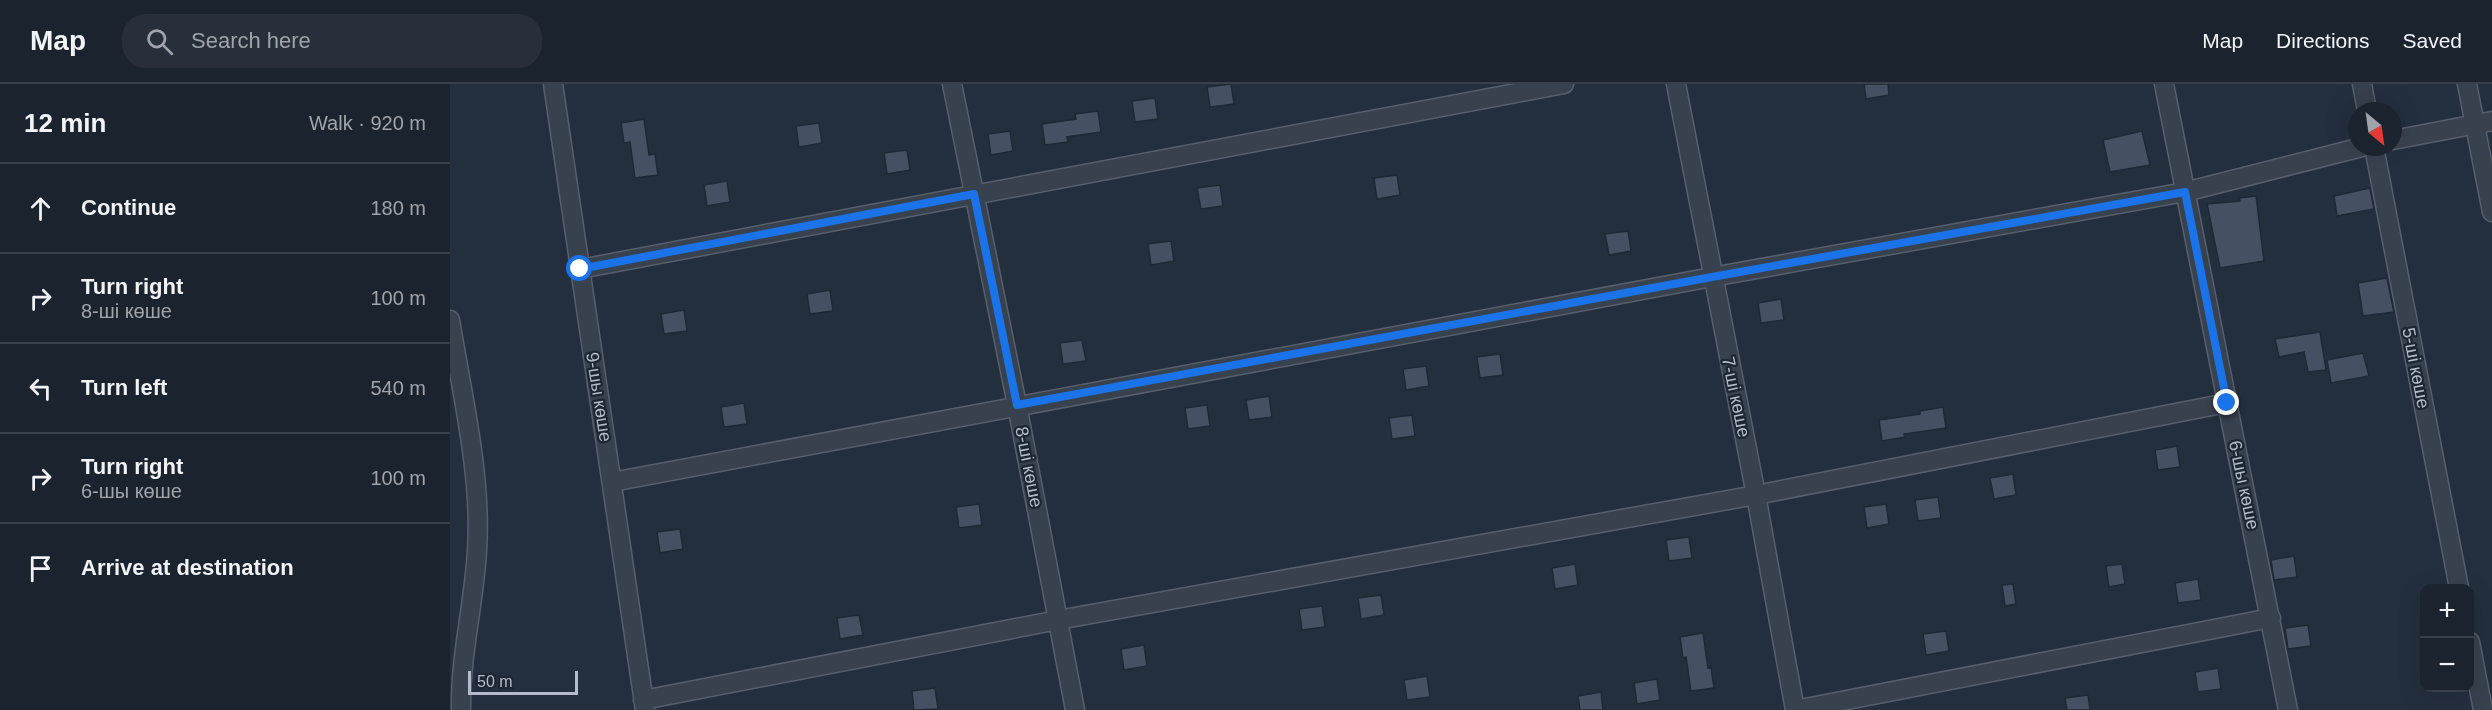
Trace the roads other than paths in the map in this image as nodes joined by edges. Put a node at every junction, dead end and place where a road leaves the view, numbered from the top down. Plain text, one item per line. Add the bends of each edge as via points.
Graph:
1 (553, 84) edge
2 (952, 84) edge
3 (1564, 84) edge
4 (1676, 84) edge
5 (2164, 84) edge
6 (2362, 84) edge
7 (2467, 84) edge
8 (2365, 102) edge
9 (2483, 123) edge
10 (2402, 138) edge
11 (2348, 151) edge
12 (2376, 156) edge
13 (2185, 192) junction
14 (974, 194) junction
15 (2492, 213) edge
16 (580, 269) junction
17 (1712, 277) junction
18 (450, 320) edge
19 (2227, 403) junction
20 (1017, 405) junction
21 (612, 483) junction
22 (1756, 495) junction
23 (2458, 584) edge
24 (2271, 618) junction
25 (1058, 620) junction
26 (2474, 668) edge
27 (644, 705) edge
28 (461, 710) edge
29 (1075, 710) edge
30 (1795, 710) edge
31 (2288, 710) edge
32 (2482, 710) edge

1 - 16 lane, 9-шы көше
2 - 14 lane, 8-ші көше
3 - 14 lane
4 - 17 lane, 7-ші көше
5 - 13 lane, 6-шы көше
6 - 8 lane
7 - 9 lane
9 - 10 lane
9 - 15 lane
11 - 13 lane
12 - 23 lane, 5-ші көше
13 - 17 lane
13 - 19 lane, 6-шы көше
14 - 16 lane
14 - 20 lane, 8-ші көше
16 - 21 lane, 9-шы көше
17 - 20 lane
17 - 22 lane, 7-ші көше
18 - 28 lane via 477,491 477,551
19 - 22 lane
19 - 24 lane, 6-шы көше
20 - 21 lane
20 - 25 lane, 8-ші көше
21 - 27 lane, 9-шы көше
22 - 25 lane
22 - 30 lane, 7-ші көше
24 - 30 lane
24 - 31 lane, 6-шы көше
25 - 27 lane
25 - 29 lane, 8-ші көше
26 - 32 lane

